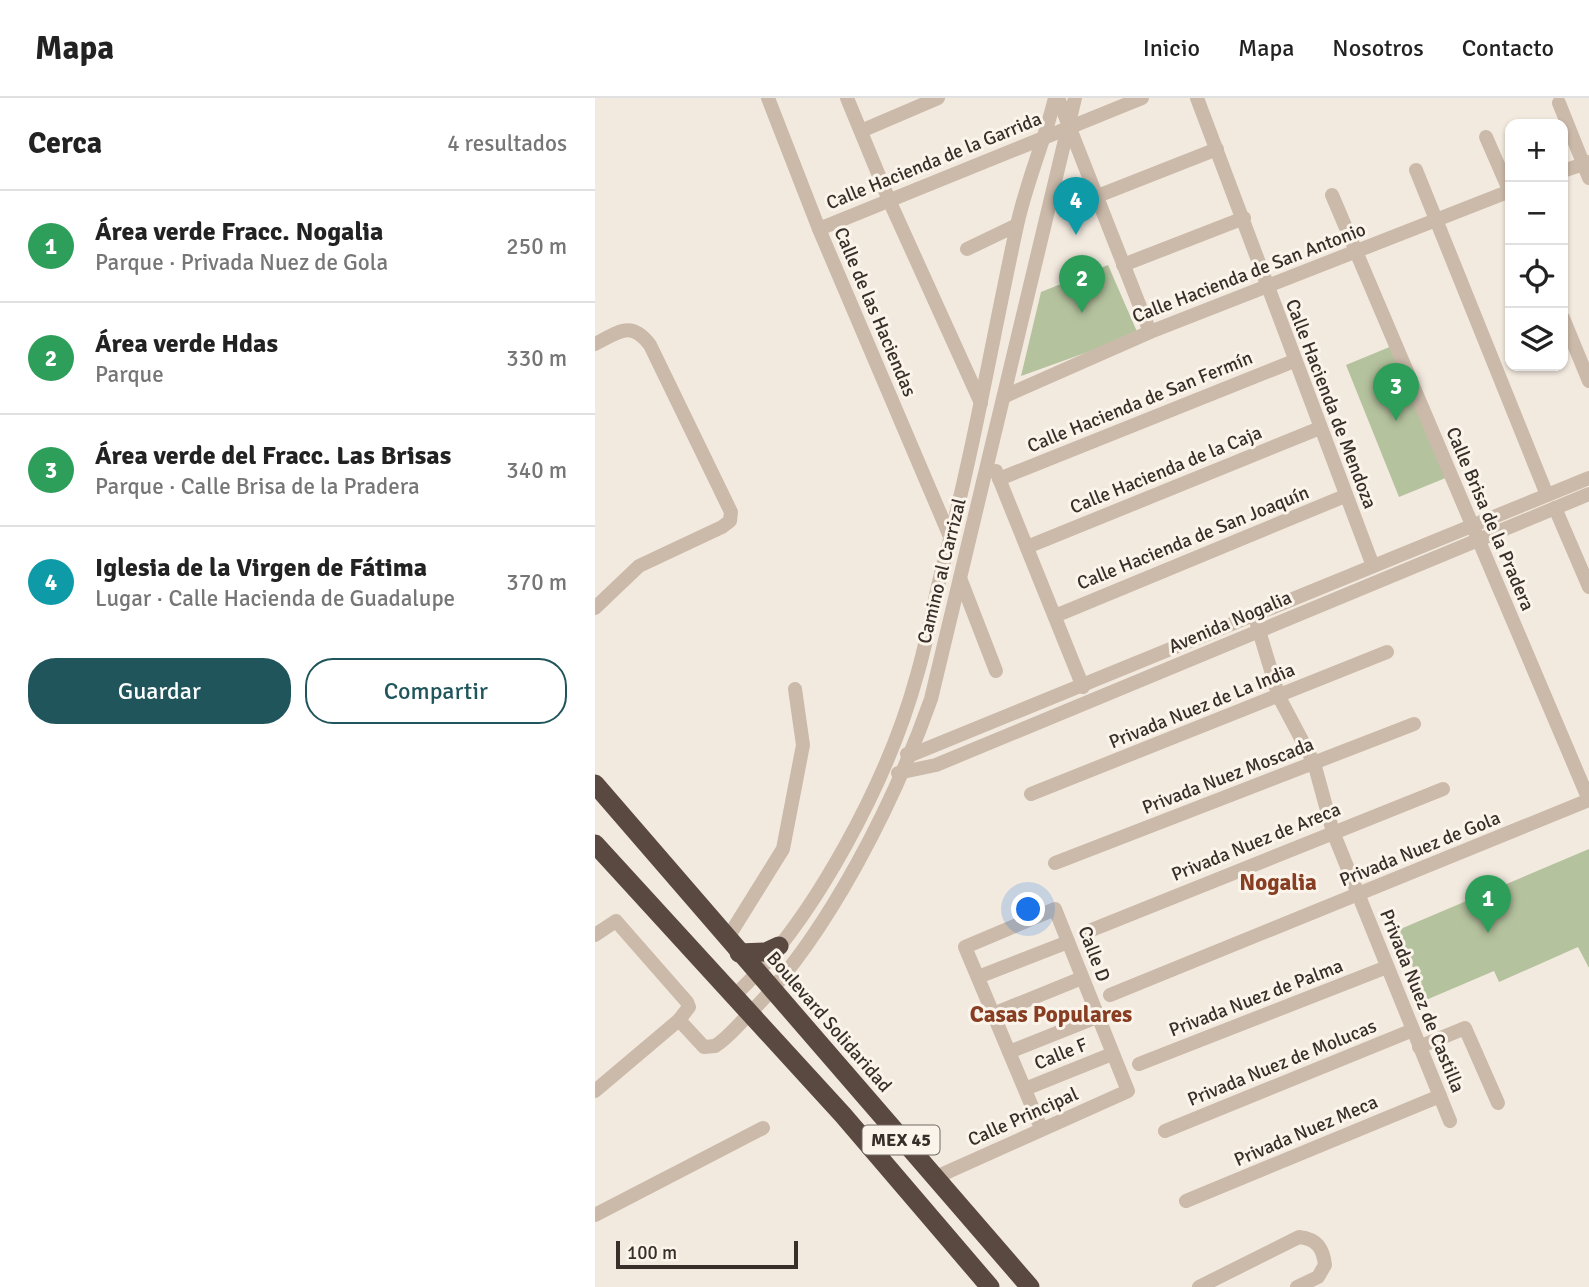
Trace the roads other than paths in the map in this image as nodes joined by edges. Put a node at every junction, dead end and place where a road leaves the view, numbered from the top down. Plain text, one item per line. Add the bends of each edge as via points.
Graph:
1 (768, 98) edge
2 (847, 98) edge
3 (938, 98) edge
4 (1056, 98) edge
5 (1075, 98) edge
6 (1142, 98) edge
7 (1197, 98) edge
8 (1559, 103) dead end
9 (1069, 129) junction
10 (861, 131) junction
11 (1046, 137) junction
12 (1486, 137) dead end
13 (1217, 149) junction
14 (1586, 163) edge
15 (1568, 169) edge
16 (1416, 170) dead end
17 (1589, 178) edge
18 (1506, 182) edge
19 (1505, 194) edge
20 (1332, 195) dead end
21 (1095, 197) junction
22 (889, 200) junction
23 (1244, 218) junction
24 (1437, 220) junction
25 (1017, 225) junction
26 (819, 229) junction
27 (967, 249) dead end
28 (1357, 251) junction
29 (1123, 265) junction
30 (1266, 287) junction
31 (1568, 330) edge
32 (1150, 332) junction
33 (595, 344) edge
34 (990, 357) junction
35 (1013, 360) junction
36 (1294, 361) junction
37 (1589, 381) edge
38 (1005, 396) junction
39 (981, 403) junction
40 (1320, 428) junction
41 (990, 456) junction
42 (1589, 478) edge
43 (999, 479) junction
44 (1589, 494) edge
45 (1547, 495) junction
46 (1345, 496) junction
47 (1555, 508) junction
48 (1475, 533) junction
49 (951, 539) junction
50 (1027, 547) junction
51 (1373, 566) junction
52 (959, 577) junction
53 (1589, 587) edge
54 (595, 608) edge
55 (1055, 616) junction
56 (1254, 616) junction
57 (1259, 630) junction
58 (1387, 652) dead end
59 (996, 671) dead end
60 (1083, 687) junction
61 (795, 689) dead end
62 (1279, 697) junction
63 (1414, 724) dead end
64 (893, 750) junction
65 (911, 755) junction
66 (1314, 763) junction
67 (884, 768) junction
68 (902, 774) junction
69 (595, 784) edge
70 (1443, 789) dead end
71 (1031, 794) dead end
72 (1589, 800) edge
73 (1333, 832) junction
74 (595, 844) edge
75 (1055, 863) dead end
76 (1358, 896) junction
77 (1084, 933) dead end
78 (595, 935) edge
79 (1068, 942) junction
80 (733, 946) junction
81 (779, 946) junction
82 (1387, 967) junction
83 (757, 974) junction
84 (978, 977) junction
85 (1083, 978) junction
86 (773, 992) junction
87 (735, 995) junction
88 (1109, 995) dead end
89 (751, 1013) junction
90 (993, 1014) junction
91 (1097, 1017) junction
92 (679, 1020) junction
93 (1413, 1030) junction
94 (1419, 1046) junction
95 (1009, 1052) junction
96 (1112, 1054) junction
97 (1139, 1064) dead end
98 (1025, 1089) junction
99 (595, 1091) edge
100 (1128, 1091) joint
101 (1440, 1096) junction
102 (1497, 1103) dead end
103 (1450, 1121) dead end
104 (763, 1128) dead end
105 (1041, 1128) junction
106 (1165, 1131) dead end
107 (934, 1178) junction
108 (1186, 1201) dead end
109 (595, 1215) edge
110 (989, 1287) edge
111 (1030, 1287) edge
112 (1199, 1287) edge
113 (1297, 1287) edge

1 - 26 street, Calle de las Haciendas
2 - 10 street
3 - 10 street
4 - 9 street
4 - 11 street, Camino al Carrizal
5 - 9 street, Camino al Carrizal
6 - 9 street, Calle Hacienda de la Garrida
7 - 13 street, Calle Hacienda de Mendoza
8 - 14 street
9 - 11 street, Calle Hacienda de la Garrida
9 - 21 street
9 - 35 street, Camino al Carrizal
10 - 22 street
11 - 22 street, Calle Hacienda de la Garrida
11 - 25 street, Camino al Carrizal
12 - 18 street
13 - 21 street
13 - 23 street, Calle Hacienda de Mendoza
14 - 15 street
14 - 17 street
16 - 24 street
19 - 24 street, Calle Hacienda de San Antonio
20 - 28 street, Calle Brisa de la Pradera
21 - 29 street
22 - 26 street, Calle Hacienda de la Garrida
22 - 39 street
23 - 29 street
23 - 30 street, Calle Hacienda de Mendoza
24 - 28 street, Calle Hacienda de San Antonio
24 - 45 street
25 - 27 street
25 - 34 street, Camino al Carrizal
26 - 49 street, Calle de las Haciendas
28 - 30 street, Calle Hacienda de San Antonio
28 - 48 street, Calle Brisa de la Pradera
29 - 32 street
30 - 32 street, Calle Hacienda de San Antonio
30 - 36 street, Calle Hacienda de Mendoza
31 - 37 street
32 - 38 street, Calle Hacienda de San Antonio
33 - 54 street via 620,331 641,333 731,512 730,521 722,527 639,566
34 - 35 street
34 - 39 street, Camino al Carrizal
35 - 38 street, Camino al Carrizal
36 - 40 street, Calle Hacienda de Mendoza
36 - 43 street, Calle Hacienda de San Fermín
38 - 41 street, Camino al Carrizal
39 - 49 street, Camino al Carrizal
40 - 46 street, Calle Hacienda de Mendoza
40 - 50 street, Calle Hacienda de la Caja
41 - 43 street
41 - 52 street, Camino al Carrizal
42 - 45 street, Avenida Nogalia
43 - 50 street
44 - 47 street, Avenida Nogalia
45 - 48 street, Avenida Nogalia
46 - 51 street, Calle Hacienda de Mendoza
46 - 55 street, Calle Hacienda de San Joaquín
47 - 48 street, Avenida Nogalia
47 - 53 street
48 - 51 street, Avenida Nogalia
48 - 57 street, Avenida Nogalia
48 - 72 street, Calle Brisa de la Pradera
49 - 64 street, Camino al Carrizal via 917,676
50 - 55 street
51 - 56 street, Avenida Nogalia
52 - 59 street
52 - 65 street, Camino al Carrizal via 931,699
55 - 60 street
56 - 57 street, Privada Nuez de Castilla
56 - 60 street, Avenida Nogalia
57 - 62 street, Privada Nuez de Castilla
57 - 68 street, Avenida Nogalia via 936,765
58 - 62 street, Privada Nuez de La India
60 - 65 street, Avenida Nogalia
61 - 80 street via 803,745 783,849
62 - 66 street, Privada Nuez de Castilla
62 - 71 street, Privada Nuez de La India
63 - 66 street, Privada Nuez Moscada
64 - 65 street
64 - 67 street, Camino al Carrizal
65 - 68 street, Camino al Carrizal
66 - 73 street, Privada Nuez de Castilla
66 - 75 street, Privada Nuez Moscada
67 - 68 street
67 - 81 street, Camino al Carrizal via 849,840
68 - 86 street, Camino al Carrizal via 825,919
69 - 80 highway, Boulevard Solidaridad / MEX 45
70 - 73 street, Privada Nuez de Areca
72 - 76 street, Privada Nuez de Gola
73 - 76 street, Privada Nuez de Castilla
73 - 77 street, Privada Nuez de Areca
74 - 87 highway, MEX 45
76 - 82 street, Privada Nuez de Castilla
76 - 88 street, Privada Nuez de Gola
78 - 92 street via 616,921 687,1002 689,1007
79 - 84 street
79 - 84 street, Calle D via 1055,909 965,947
79 - 85 street, Calle D
80 - 81 highway via 766,951
80 - 83 highway, Boulevard Solidaridad / MEX 45
81 - 83 street, Camino al Carrizal
82 - 93 street, Privada Nuez de Castilla
82 - 97 street, Privada Nuez de Palma
83 - 86 highway, Boulevard Solidaridad / MEX 45
83 - 87 street, Camino al Carrizal
84 - 90 street
85 - 90 street
85 - 91 street, Calle D
86 - 89 street, Camino al Carrizal
86 - 107 highway, Boulevard Solidaridad / MEX 45
87 - 89 highway, MEX 45
89 - 92 street, Camino al Carrizal via 721,1042 704,1047
89 - 110 highway, MEX 45
90 - 95 street
91 - 95 street
91 - 96 street, Calle D
92 - 99 street
93 - 94 street, Privada Nuez de Castilla
93 - 106 street, Privada Nuez de Molucas
94 - 101 street, Privada Nuez de Castilla
94 - 102 street via 1465,1028
95 - 98 street
96 - 98 street, Calle F
96 - 100 street, Calle D
98 - 105 street
100 - 105 street, Calle Principal
101 - 103 street, Privada Nuez de Castilla
101 - 108 street, Privada Nuez Meca
104 - 109 street
105 - 107 street, Calle Principal
107 - 111 highway, Boulevard Solidaridad / MEX 45
112 - 113 street via 1299,1237 1311,1238 1319,1245 1325,1265 1318,1277

